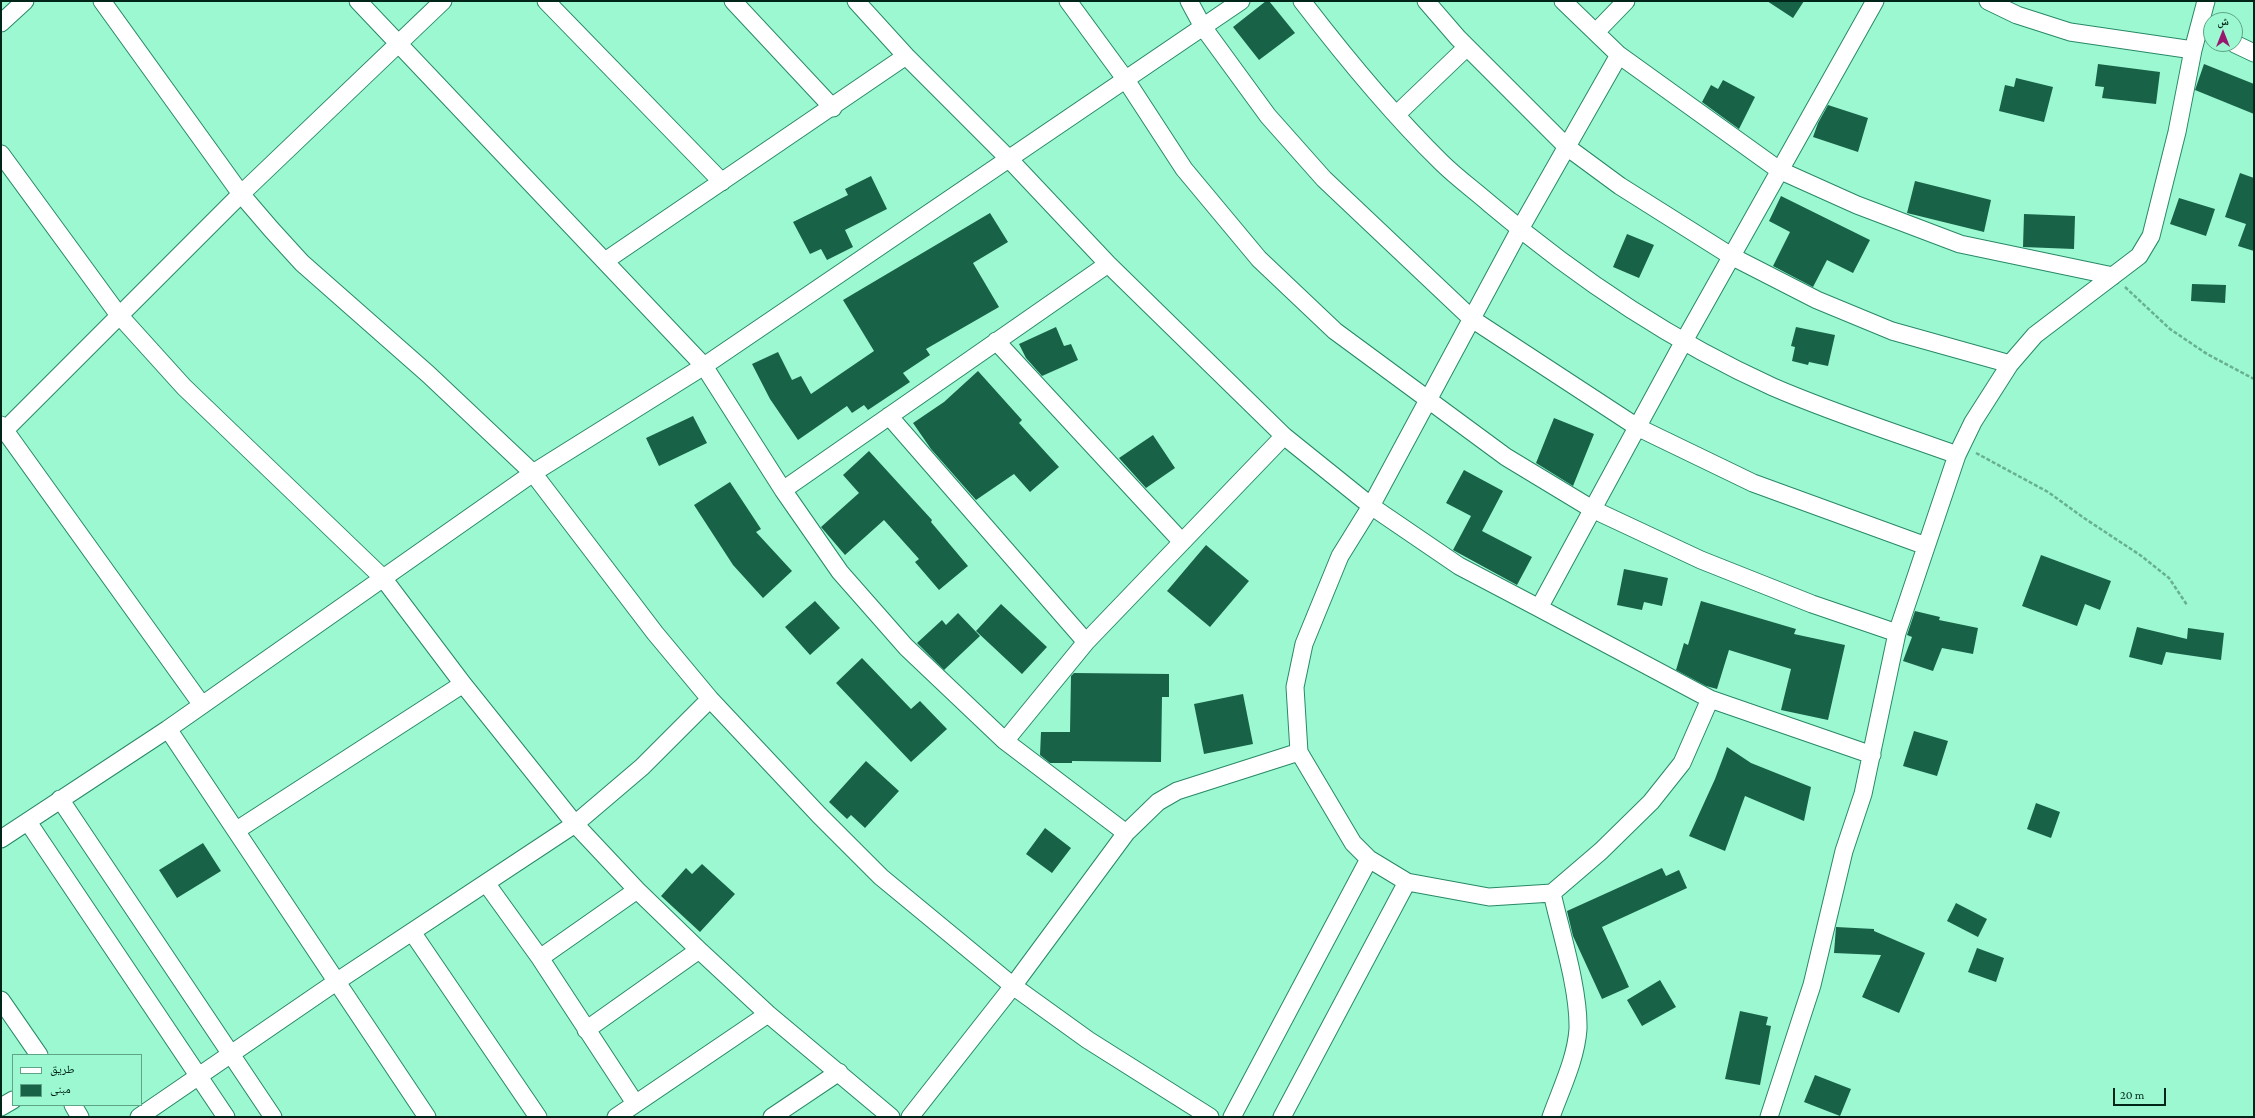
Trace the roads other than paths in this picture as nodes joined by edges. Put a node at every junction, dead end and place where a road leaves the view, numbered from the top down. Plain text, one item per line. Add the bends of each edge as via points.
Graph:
1 (26, 1) edge
2 (102, 1) edge
3 (358, 1) edge
4 (443, 1) edge
5 (546, 1) edge
6 (733, 1) edge
7 (856, 1) edge
8 (1068, 1) edge
9 (1189, 1) edge
10 (1240, 1) edge
11 (1302, 1) edge
12 (1426, 1) edge
13 (1563, 1) edge
14 (1626, 1) edge
15 (1876, 1) edge
16 (1988, 1) edge
17 (2206, 1) edge
18 (2206, 12) edge
19 (1, 23) edge
20 (1203, 27) junction
21 (1596, 32) junction
22 (2203, 33) edge
23 (397, 43) junction
24 (1467, 47) junction
25 (2243, 48) edge
26 (2192, 50) junction
27 (2254, 53) edge
28 (1619, 54) junction
29 (906, 56) junction
30 (1126, 80) junction
31 (833, 108) junction
32 (1397, 114) junction
33 (1566, 148) junction
34 (1, 154) edge
35 (1009, 159) junction
36 (1779, 170) junction
37 (722, 182) junction
38 (240, 194) junction
39 (1520, 230) junction
40 (1731, 256) junction
41 (605, 261) junction
42 (1108, 264) junction
43 (2113, 276) junction
44 (118, 314) junction
45 (1472, 319) junction
46 (996, 341) junction
47 (1684, 341) junction
48 (2010, 364) junction
49 (704, 366) junction
50 (1428, 400) junction
51 (889, 416) junction
52 (1637, 427) junction
53 (3, 428) edge
54 (1284, 436) junction
55 (1959, 450) junction
56 (533, 473) junction
57 (783, 490) junction
58 (1371, 506) junction
59 (1592, 509) junction
60 (1182, 542) junction
61 (1926, 546) junction
62 (383, 578) junction
63 (1539, 608) junction
64 (1897, 633) junction
65 (1086, 642) junction
66 (463, 684) junction
67 (710, 699) junction
68 (1710, 699) junction
69 (202, 705) junction
70 (168, 729) junction
71 (1005, 741) junction
72 (1298, 752) junction
73 (1872, 755) junction
74 (60, 799) junction
75 (28, 822) junction
76 (575, 824) junction
77 (237, 830) junction
78 (1126, 832) junction
79 (1, 839) edge
80 (1369, 858) junction
81 (1407, 882) junction
82 (486, 883) junction
83 (637, 890) junction
84 (1552, 893) junction
85 (412, 932) junction
86 (699, 950) junction
87 (540, 958) junction
88 (336, 982) junction
89 (1013, 986) junction
90 (1, 1000) edge
91 (768, 1014) junction
92 (586, 1030) junction
93 (38, 1054) edge
94 (230, 1055) junction
95 (840, 1072) junction
96 (199, 1076) junction
97 (12, 1101) edge
98 (635, 1103) junction
99 (73, 1106) edge
100 (1, 1108) edge
101 (80, 1117) edge
102 (139, 1117) edge
103 (226, 1117) edge
104 (273, 1117) edge
105 (427, 1117) edge
106 (538, 1117) edge
107 (616, 1117) edge
108 (772, 1117) edge
109 (891, 1117) edge
110 (910, 1117) edge
111 (1210, 1117) edge
112 (1232, 1117) edge
113 (1282, 1117) edge
114 (1551, 1117) edge
115 (1769, 1117) edge

1 - 19 street
2 - 38 street
3 - 23 street
4 - 23 street
5 - 37 street
6 - 31 street
7 - 29 street
8 - 30 street
9 - 20 street
10 - 20 street
11 - 32 street via 1346,57
12 - 24 street
13 - 21 street
14 - 21 street
15 - 36 street
16 - 26 street via 2017,15 2070,32
17 - 18 street
20 - 30 street
20 - 45 street via 1268,116 1324,179
21 - 28 street
22 - 26 street
23 - 38 street
23 - 41 street
24 - 32 street
24 - 33 street
25 - 27 street
26 - 43 street via 2177,132 2151,236 2139,256
28 - 33 street
28 - 36 street
29 - 31 street
29 - 35 street
30 - 35 street
30 - 50 street via 1184,169 1259,259 1335,331
31 - 37 street
32 - 39 street via 1441,162
33 - 39 street
33 - 40 street via 1620,186
34 - 44 street
35 - 42 street
35 - 49 street
36 - 40 street
36 - 43 street via 1857,205 1960,244
37 - 41 street
38 - 44 street
38 - 56 street via 302,262 428,374
39 - 45 street
39 - 47 street via 1596,286
40 - 47 street
40 - 48 street via 1817,300 1892,331
41 - 49 street
42 - 46 street
42 - 54 street
43 - 48 street via 2035,334
44 - 53 street
44 - 62 street via 184,387
45 - 50 street
45 - 52 street
46 - 51 street
46 - 60 street
47 - 52 street
47 - 55 street via 1774,387 1873,425
48 - 55 street via 1973,422
49 - 56 street
49 - 57 street
50 - 58 street
50 - 59 street via 1506,457
51 - 57 street
51 - 65 street
52 - 59 street
52 - 61 street via 1753,483
53 - 69 street
54 - 58 street
54 - 60 street
55 - 61 street
56 - 62 street
56 - 67 street via 655,633
57 - 71 street via 840,572 906,647
58 - 63 street via 1459,566
58 - 72 street via 1340,556 1304,644 1295,687
59 - 63 street
59 - 64 street via 1709,563 1812,604
60 - 65 street
61 - 64 street
62 - 66 street
62 - 69 street
63 - 68 street
64 - 73 street
65 - 71 street
66 - 76 street
66 - 77 street
67 - 76 street via 642,767
67 - 89 street via 881,877
68 - 73 street
68 - 84 street via 1682,764 1656,797 1601,851
69 - 70 street
70 - 74 street
70 - 77 street
71 - 78 street
72 - 78 street via 1177,791 1158,802
72 - 80 street via 1353,844
73 - 115 street via 1863,794 1844,851 1812,985
74 - 75 street
74 - 94 street
75 - 79 street
75 - 96 street
76 - 82 street
76 - 83 street
77 - 88 street
78 - 89 street
80 - 81 street
80 - 112 street
81 - 84 street via 1489,897
81 - 113 street
82 - 85 street
82 - 87 street
83 - 86 street
83 - 87 street
84 - 114 street via 1576,1002 1578,1029 1574,1051
85 - 88 street
85 - 106 street
86 - 91 street
86 - 92 street
87 - 92 street
88 - 94 street
88 - 105 street
89 - 110 street
89 - 111 street via 1088,1040
90 - 93 street
91 - 95 street
91 - 98 street
92 - 98 street
94 - 96 street
94 - 104 street
95 - 108 street
95 - 109 street
96 - 102 street
96 - 103 street
97 - 100 street
98 - 107 street
99 - 101 street

